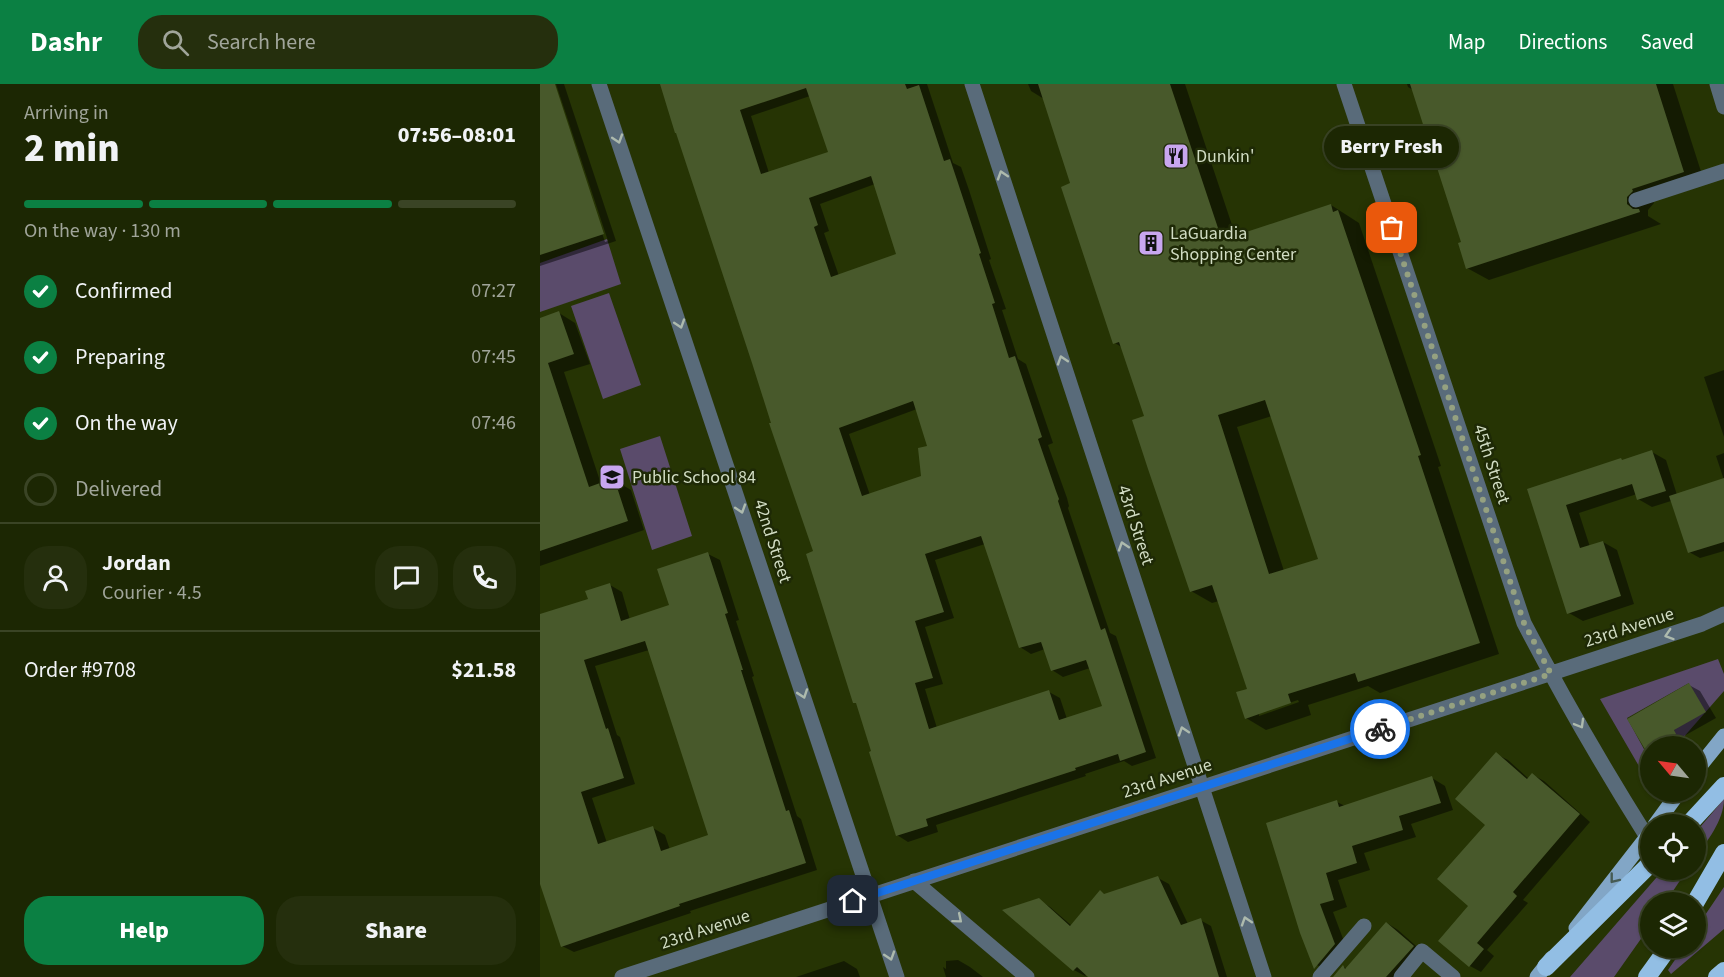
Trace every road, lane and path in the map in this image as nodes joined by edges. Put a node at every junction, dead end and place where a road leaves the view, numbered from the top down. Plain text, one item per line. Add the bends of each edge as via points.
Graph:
1 (599, 84) edge
2 (972, 84) edge
3 (1344, 84) edge
4 (1717, 84) edge
5 (1724, 107) edge
6 (1724, 171) edge
7 (1636, 200) dead end
8 (1724, 614) edge
9 (1551, 674) junction
10 (1724, 736) edge
11 (1706, 758) edge
12 (1724, 786) edge
13 (1201, 787) junction
14 (1698, 814) edge
15 (1640, 819) edge
16 (1640, 846) edge
17 (1724, 853) edge
18 (1640, 874) edge
19 (914, 881) junction
20 (1701, 892) edge
21 (871, 895) junction
22 (1364, 926) dead end
23 (1661, 958) edge
24 (1724, 971) edge
25 (1541, 972) edge
26 (622, 977) edge
27 (897, 977) edge
28 (1027, 977) edge
29 (1264, 977) edge
30 (1320, 977) edge
31 (1401, 977) edge
32 (1453, 977) edge
33 (1647, 977) edge
34 (1717, 977) edge

1 -> 21 street, 42nd Street
13 -> 2 street, 43rd Street
3 - 9 street, 45th Street via 1524,623
4 - 5 street
6 - 7 street
8 -> 9 street, 23rd Avenue
9 - 13 street, 23rd Avenue
9 -> 15 street, 45th Street via 1620,794
10 - 11 main road
12 - 14 highway
13 - 19 street, 23rd Avenue
29 -> 13 street, 43rd Street
16 -> 25 main road
17 - 20 highway
18 - 25 highway
19 - 21 street, 23rd Avenue
19 -> 28 street
21 - 26 street, 23rd Avenue
21 -> 27 street, 42nd Street
22 - 30 street
23 - 33 highway
24 - 34 highway
31 - 32 street via 1422,951

